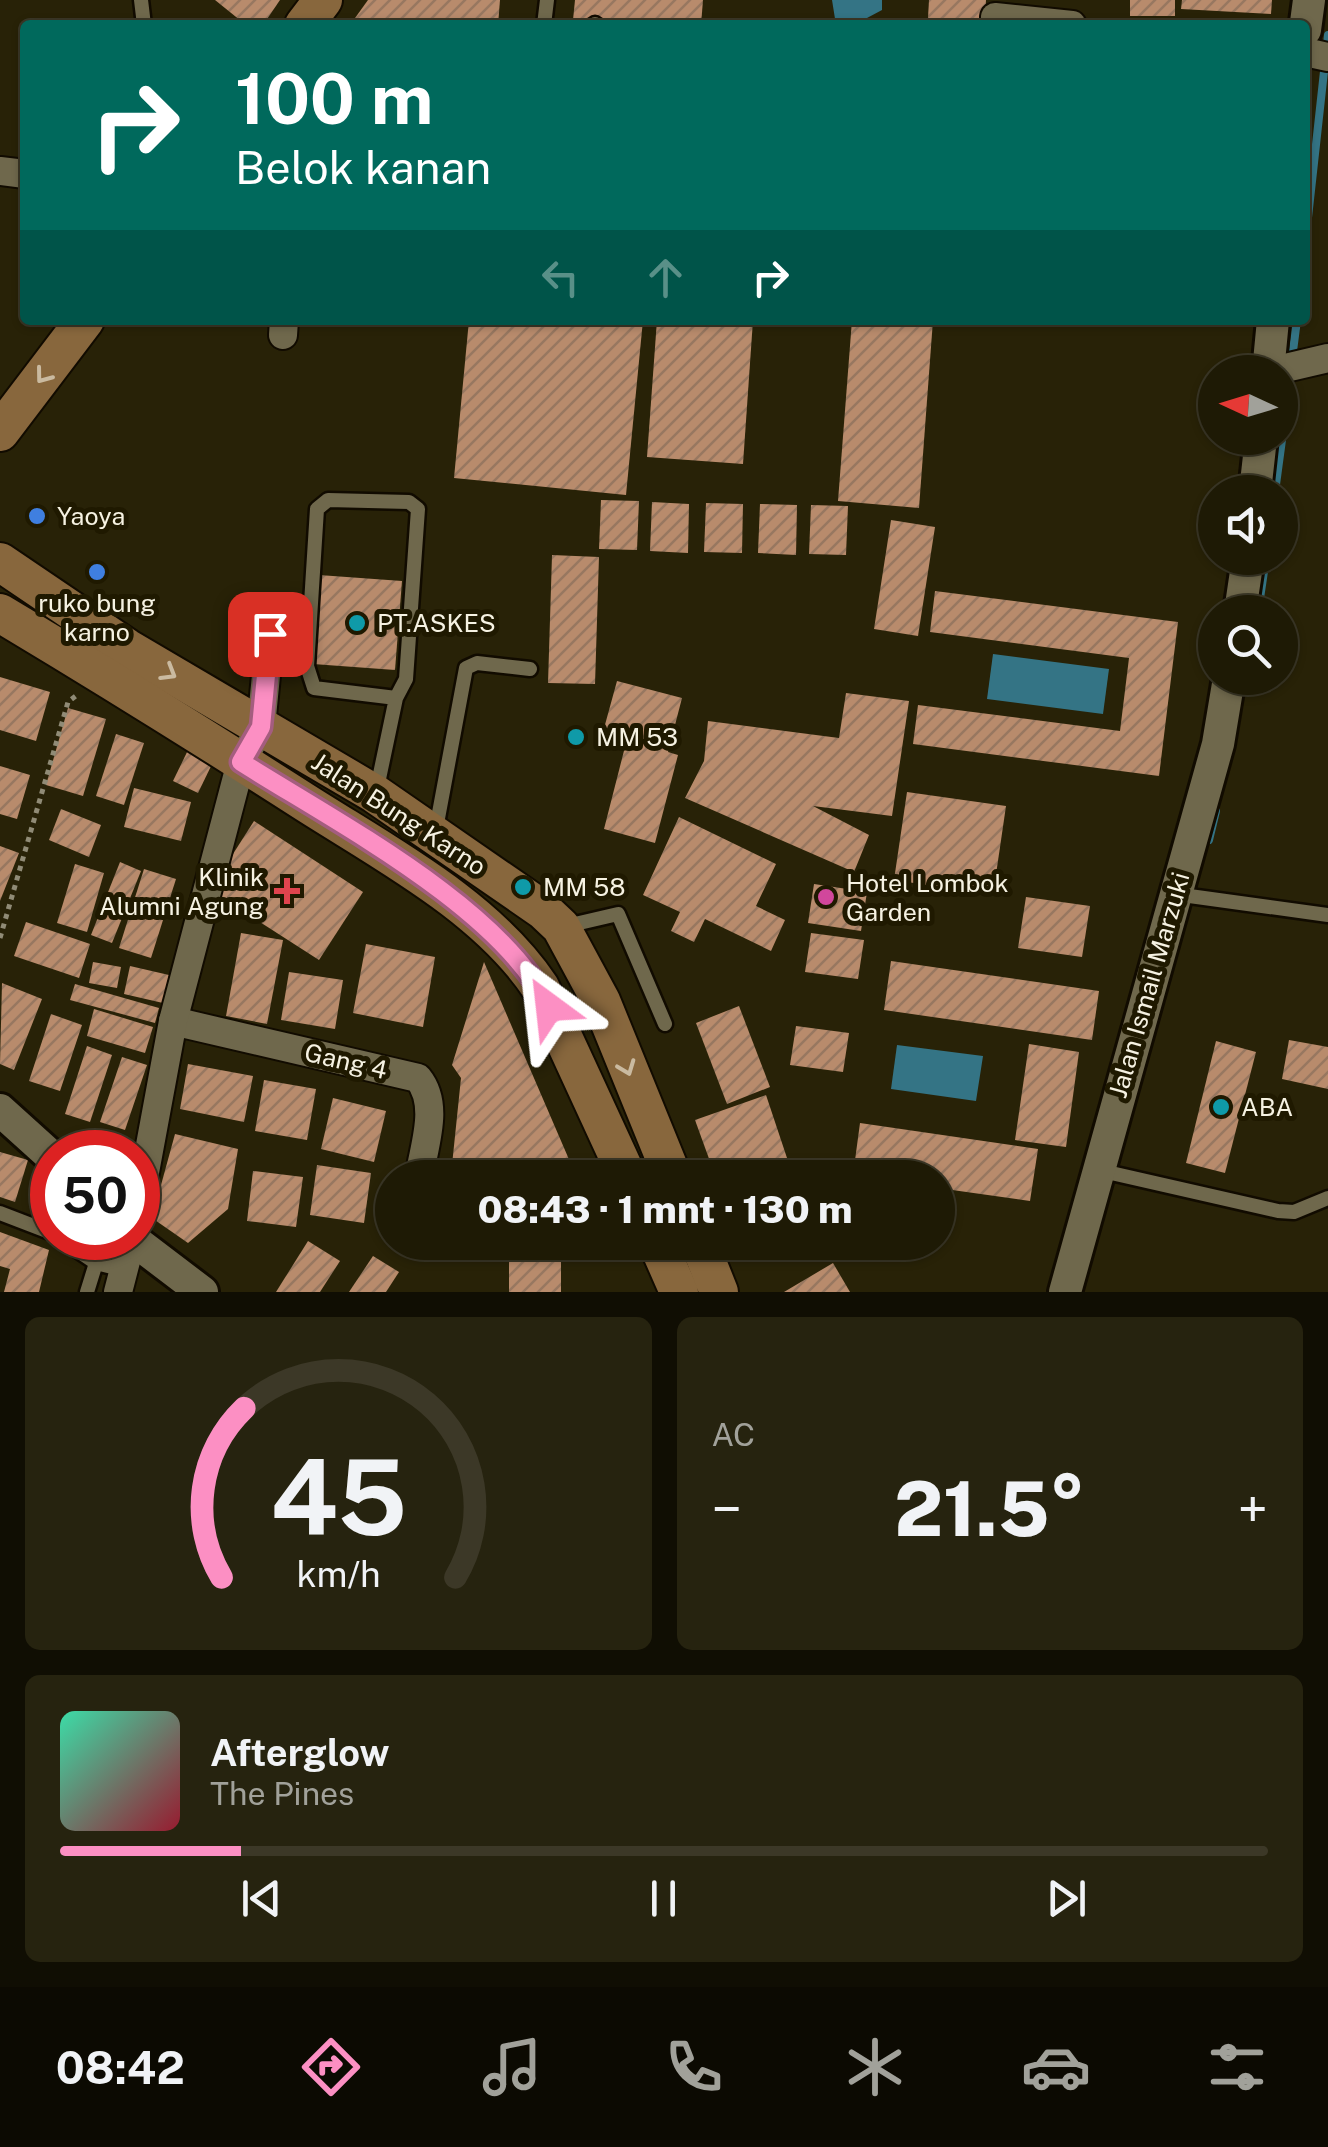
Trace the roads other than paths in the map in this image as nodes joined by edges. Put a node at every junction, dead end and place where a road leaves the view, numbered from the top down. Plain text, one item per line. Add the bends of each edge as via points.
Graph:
1 (1309, 0) edge
2 (995, 17) dead end
3 (1024, 20) edge
4 (1314, 49) edge
5 (81, 325) edge
6 (1273, 325) edge
7 (1273, 355) edge
8 (0, 432) edge
9 (0, 562) edge
10 (0, 613) edge
11 (270, 634) dead end
12 (530, 669) dead end
13 (1226, 695) edge
14 (396, 698) junction
15 (261, 727) junction
16 (241, 762) junction
17 (376, 794) junction
18 (434, 835) junction
19 (476, 864) junction
20 (1175, 894) junction
21 (452, 902) junction
22 (1328, 914) edge
23 (561, 927) junction
24 (172, 1021) junction
25 (666, 1024) dead end
26 (0, 1110) edge
27 (645, 1116) junction
28 (152, 1130) edge
29 (608, 1133) junction
30 (30, 1137) edge
31 (422, 1160) edge
32 (620, 1160) edge
33 (665, 1160) edge
34 (1097, 1170) junction
35 (1328, 1198) edge
36 (0, 1213) edge
37 (30, 1225) edge
38 (91, 1260) edge
39 (160, 1260) edge
40 (665, 1260) edge
41 (706, 1260) edge
42 (113, 1275) edge
43 (88, 1292) edge
44 (202, 1292) edge
45 (680, 1292) edge
46 (719, 1292) edge
47 (1066, 1292) edge

1 - 4 street
2 - 3 street
5 -> 8 main road
6 - 7 street
9 -> 15 main road, Jalan Bung Karno
10 - 16 main road
11 - 15 street
12 - 18 lane via 476,663 466,668
13 - 20 street, Jalan Ismail Marzuki
14 - 14 lane via 406,679 418,509 409,502 328,500 318,509 307,666 314,688
14 - 17 lane
15 - 16 street
15 - 17 main road, Jalan Bung Karno
16 - 21 main road
16 - 24 street
17 - 18 main road, Jalan Bung Karno
18 - 19 main road, Jalan Bung Karno
19 - 21 main road
19 - 23 main road, Jalan Bung Karno
20 - 22 lane
20 - 34 street, Jalan Ismail Marzuki
21 - 29 main road via 523,962
23 - 25 lane via 618,914
23 -> 27 main road, Jalan Bung Karno via 601,1000
24 - 28 street
24 - 31 street, Gang 4 via 418,1078 431,1106
26 - 30 street
27 - 29 main road
27 - 33 main road, Jalan Bung Karno
29 - 32 main road
34 - 35 lane via 1278,1212
34 - 47 street, Jalan Ismail Marzuki
36 - 37 lane
38 - 42 lane
39 - 44 street
40 - 45 main road
41 - 46 main road
42 - 43 lane

